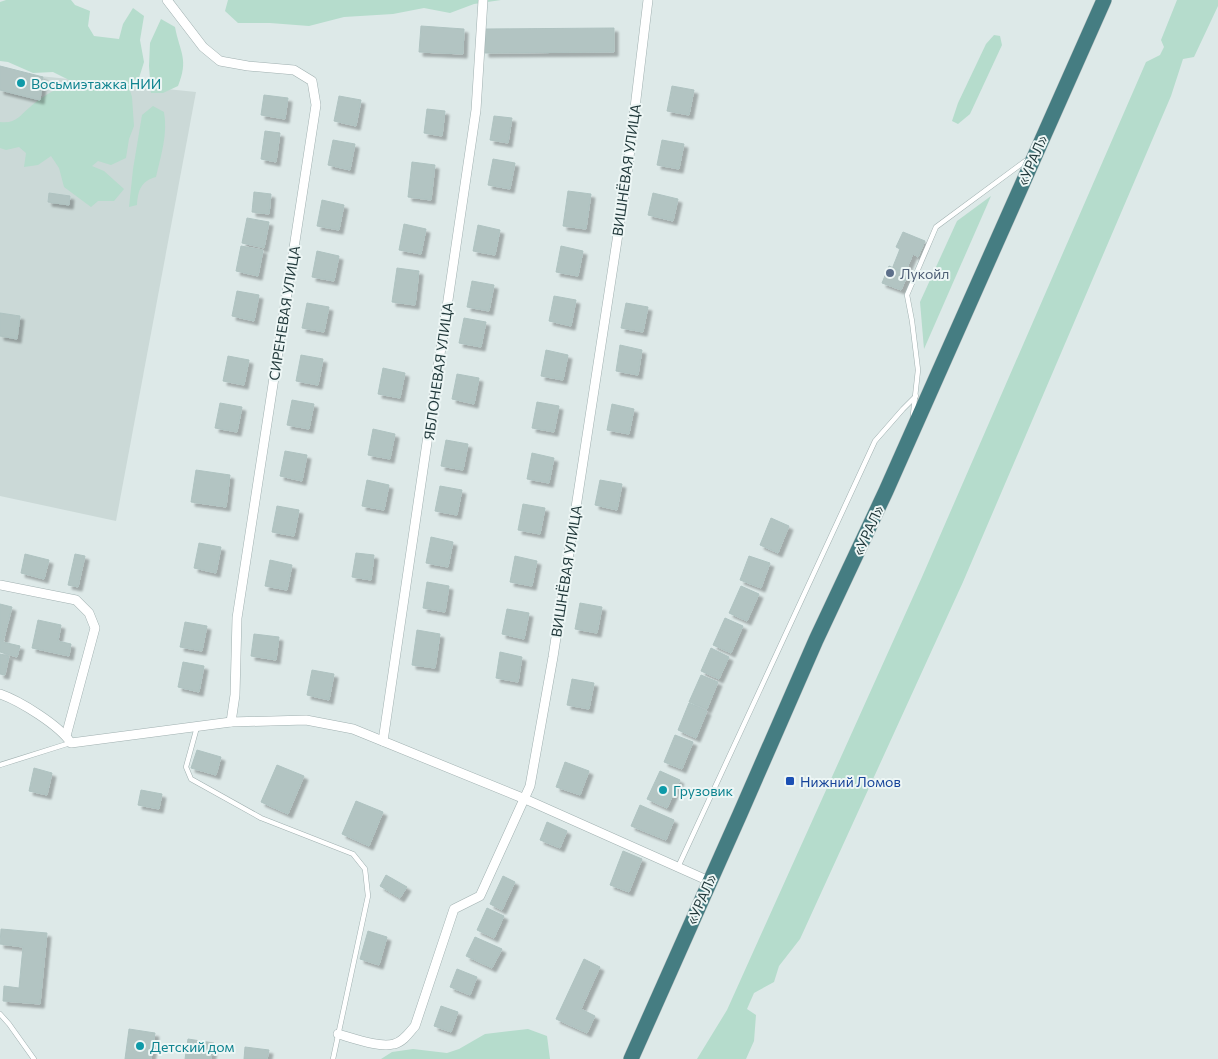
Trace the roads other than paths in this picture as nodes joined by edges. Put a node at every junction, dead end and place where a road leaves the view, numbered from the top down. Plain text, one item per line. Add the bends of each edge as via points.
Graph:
1 (167, 0) edge
2 (483, 0) edge
3 (648, 0) edge
4 (1104, 0) edge
5 (1035, 153) junction
6 (916, 396) junction
7 (909, 437) junction
8 (0, 585) edge
9 (0, 694) edge
10 (231, 722) junction
11 (197, 726) junction
12 (69, 739) junction
13 (384, 741) junction
14 (0, 765) edge
15 (525, 799) junction
16 (678, 867) junction
17 (709, 881) junction
18 (0, 1014) edge
19 (338, 1034) junction
20 (34, 1059) edge
21 (333, 1059) edge
22 (630, 1059) edge

1 - 10 street, СИРЕНЕВАЯ УЛИЦА via 203,47 220,61 294,70 312,81 316,105 237,618
2 - 13 street, ЯБЛОНЕВАЯ УЛИЦА via 476,110
3 - 15 street, ВИШНЁВАЯ УЛИЦА via 626,182 561,608 530,786
4 - 5 highway, «УРАЛ»
5 - 6 lane via 936,227 907,295 918,370
5 - 7 highway, «УРАЛ»
6 - 7 lane
6 - 16 lane via 875,441
7 - 17 highway, «УРАЛ»
8 - 12 street via 76,600 89,613 95,628
9 - 12 street via 32,710
10 - 11 street
10 - 13 street via 306,720 353,729
11 - 12 street
11 - 19 lane via 186,767 191,778 261,818 353,854 365,869 368,896
12 - 14 lane
13 - 15 street
15 - 16 street
15 - 19 street, ВИШНЁВАЯ УЛИЦА via 480,896 454,909 415,1026 395,1044 382,1045
16 - 17 street
17 - 22 highway, «УРАЛ»
18 - 20 lane
19 - 21 lane

